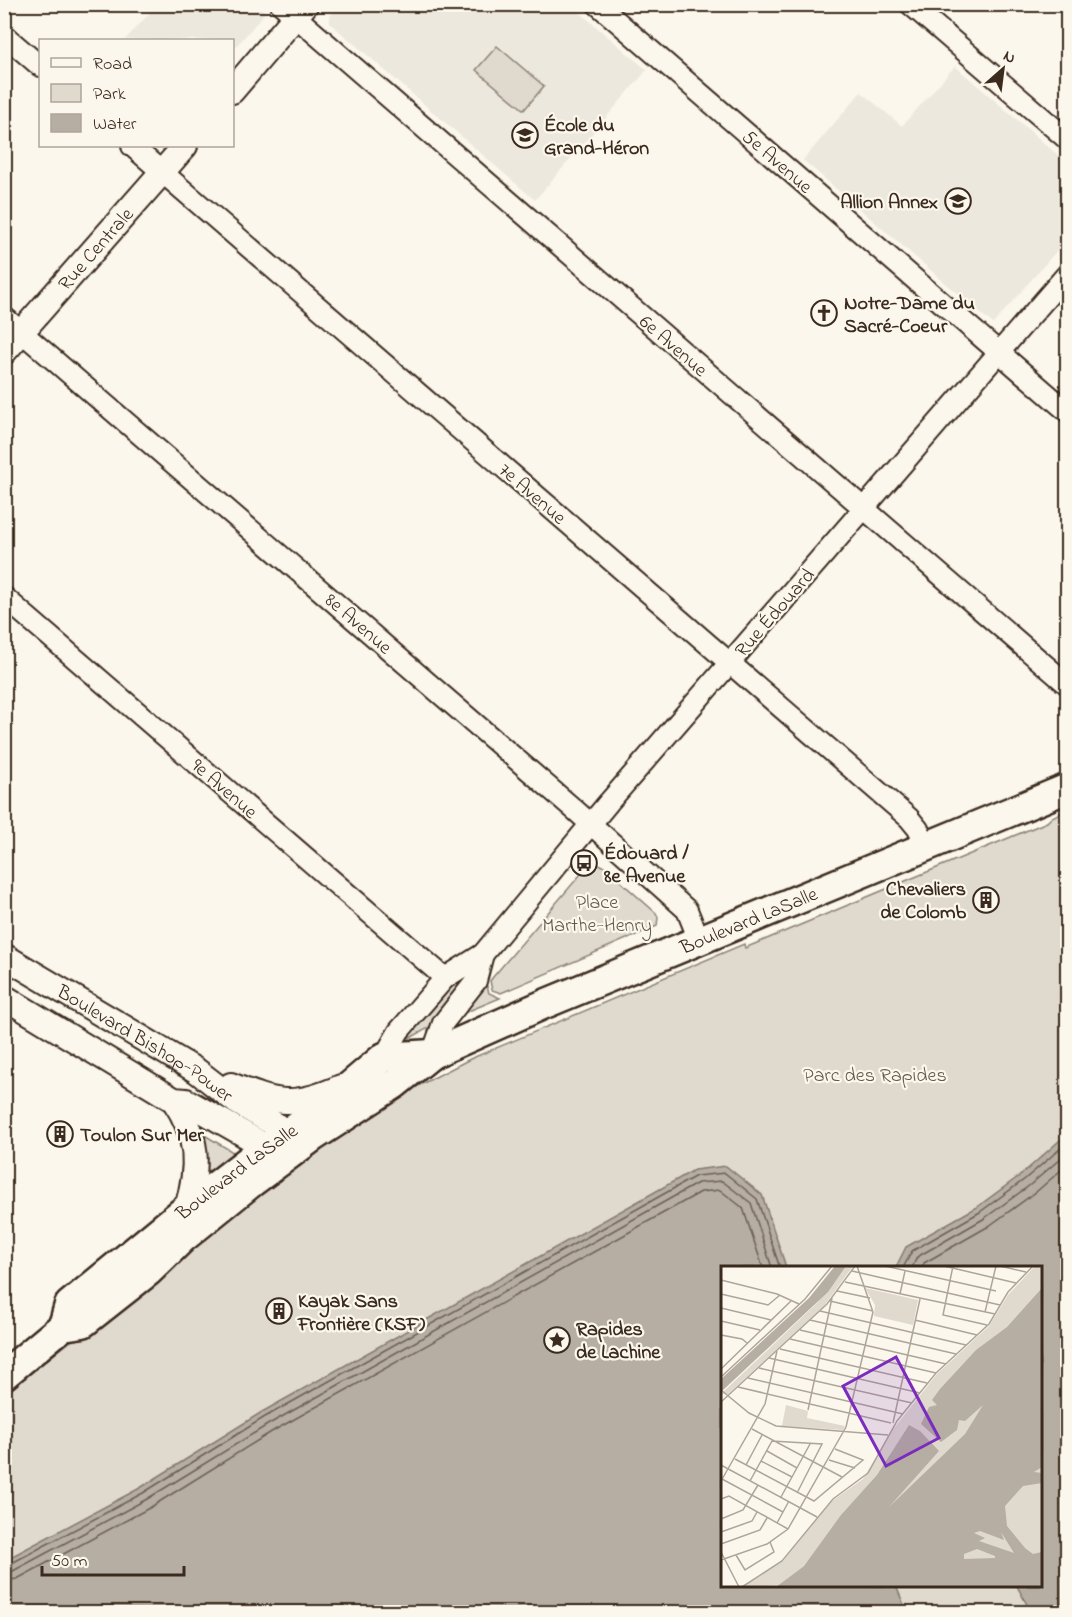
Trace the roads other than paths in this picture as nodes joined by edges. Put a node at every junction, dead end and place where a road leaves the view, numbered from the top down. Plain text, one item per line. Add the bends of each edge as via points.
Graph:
1 (597, 4) edge
2 (910, 4) edge
3 (294, 9) edge
4 (4, 35) edge
5 (39, 65) edge
6 (234, 88) edge
7 (1068, 140) edge
8 (133, 147) edge
9 (184, 147) edge
10 (162, 172) junction
11 (1068, 273) edge
12 (13, 324) edge
13 (4, 352) edge
14 (999, 352) junction
15 (1068, 412) edge
16 (863, 508) junction
17 (4, 597) edge
18 (729, 664) junction
19 (1068, 685) edge
20 (1068, 788) edge
21 (591, 824) junction
22 (927, 847) junction
23 (699, 940) junction
24 (483, 954) junction
25 (4, 956) edge
26 (445, 978) junction
27 (4, 998) edge
28 (432, 1054) junction
29 (384, 1058) junction
30 (197, 1071) junction
31 (354, 1081) junction
32 (174, 1100) junction
33 (282, 1152) junction
34 (187, 1208) junction
35 (63, 1326) junction
36 (4, 1375) edge

1 - 14 street, 5e Avenue
2 - 7 street
3 - 6 street
3 - 16 street, 6e Avenue
4 - 5 street
8 - 10 street, 7e Avenue
9 - 10 street, Rue Centrale
10 - 12 street, Rue Centrale
10 - 18 street, 7e Avenue
11 - 14 street, Rue Édouard
12 - 13 street, Rue Centrale
12 - 21 street, 8e Avenue
14 - 15 street, 5e Avenue
14 - 16 street, Rue Édouard
16 - 18 street, Rue Édouard
16 - 19 street, 6e Avenue
17 - 26 street, 9e Avenue
18 - 21 street, Rue Édouard
18 - 22 street, 7e Avenue via 913,822
20 - 22 main road, Boulevard LaSalle
21 - 23 street, 8e Avenue via 687,910
21 - 24 street, Rue Édouard
22 - 23 main road, Boulevard LaSalle
23 - 28 main road, Boulevard LaSalle
24 - 26 street, Rue Édouard
24 - 28 street, Rue Édouard via 476,981 443,1023
25 - 30 street, Boulevard Bishop-Power
26 - 29 street, Rue Édouard via 399,1031
27 - 32 street, Boulevard Bishop-Power
28 - 29 main road, Boulevard LaSalle
28 - 33 main road, Boulevard LaSalle via 395,1084
29 - 31 main road, Boulevard LaSalle
30 - 31 street via 260,1096 293,1102
30 - 33 street, Boulevard Bishop-Power via 237,1102 276,1125
31 - 33 main road, Boulevard LaSalle
32 - 33 street, Boulevard Bishop-Power via 186,1101
32 - 34 street via 195,1144 195,1183
33 - 34 main road, Boulevard LaSalle
33 - 35 main road, Boulevard LaSalle via 149,1271 83,1323
34 - 35 main road, Boulevard LaSalle via 69,1305
35 - 36 main road, Boulevard LaSalle

